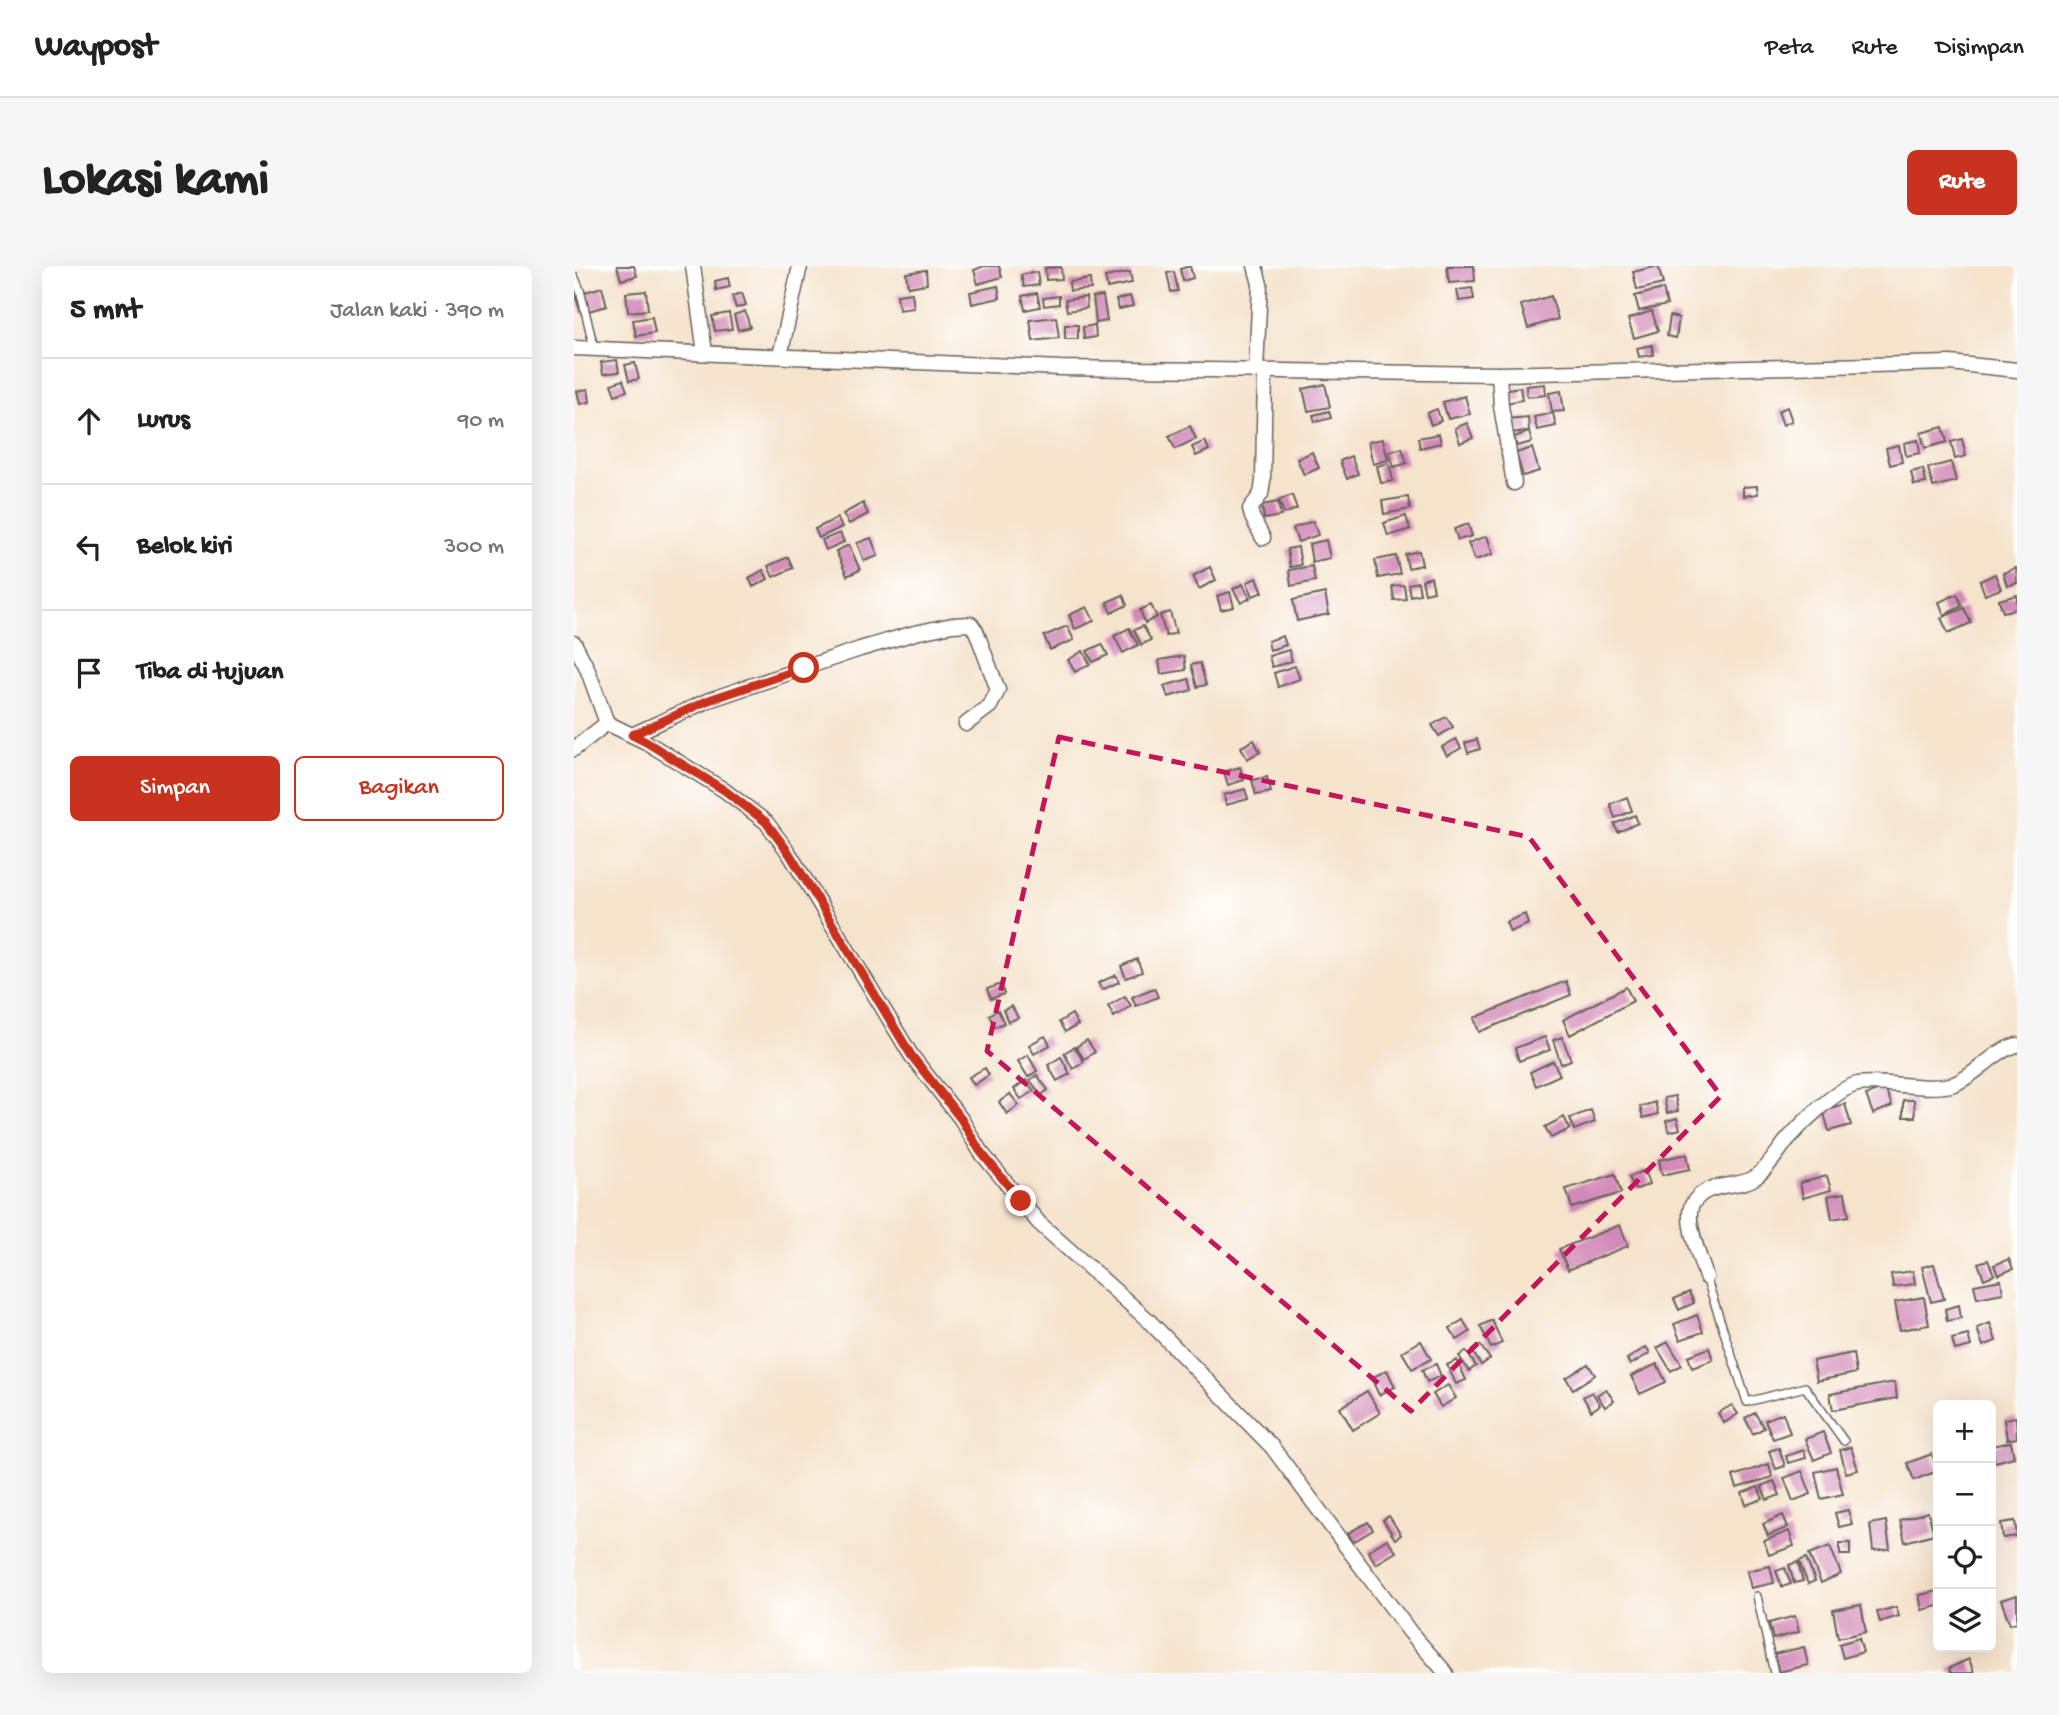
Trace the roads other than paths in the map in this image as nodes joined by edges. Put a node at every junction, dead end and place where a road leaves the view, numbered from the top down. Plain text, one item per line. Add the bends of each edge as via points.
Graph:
1 (693, 266) edge
2 (800, 266) edge
3 (1255, 266) edge
4 (574, 276) edge
5 (574, 348) edge
6 (594, 348) junction
7 (705, 353) junction
8 (780, 356) junction
9 (2017, 370) edge
10 (1261, 371) junction
11 (1499, 374) junction
12 (1514, 483) dead end
13 (1263, 538) dead end
14 (574, 643) edge
15 (607, 723) junction
16 (966, 724) dead end
17 (632, 735) junction
18 (574, 749) edge
19 (2017, 1045) edge
20 (1706, 1277) joint
21 (1844, 1441) dead end
22 (1757, 1596) dead end
23 (1446, 1673) edge
24 (1774, 1673) edge

1 - 7 street
2 - 8 street
3 - 10 street via 1260,284
4 - 6 lane
5 - 6 street
6 - 7 street
7 - 8 street
8 - 10 street
9 - 11 street via 1950,363
10 - 11 street
10 - 13 street via 1264,481 1250,509
11 - 12 street
14 - 15 street
15 - 17 street
15 - 18 street
16 - 17 street via 990,706 998,690 971,624 915,633 761,681
17 - 23 street via 724,790 766,822 911,1055 980,1151 1039,1223 1148,1320 1272,1447 1410,1632
19 - 20 street via 1951,1084 1858,1084 1836,1094 1757,1177 1720,1185 1697,1198 1689,1213 1690,1223
20 - 21 lane via 1747,1402 1805,1387
22 - 24 lane

